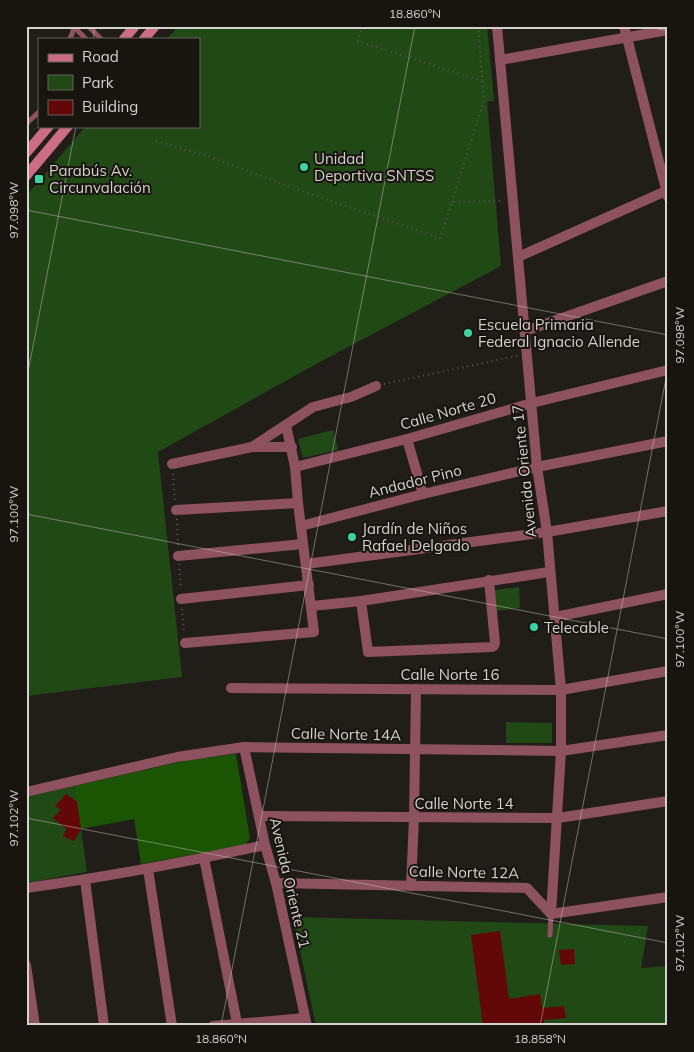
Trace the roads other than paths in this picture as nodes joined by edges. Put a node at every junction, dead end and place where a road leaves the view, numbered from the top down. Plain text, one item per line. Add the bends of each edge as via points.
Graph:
1 (88, 26) edge
2 (135, 26) edge
3 (155, 26) edge
4 (497, 26) edge
5 (624, 26) edge
6 (75, 27) edge
7 (668, 30) edge
8 (70, 38) edge
9 (85, 38) edge
10 (101, 38) edge
11 (125, 38) edge
12 (145, 38) edge
13 (626, 38) junction
14 (500, 60) junction
15 (38, 113) edge
16 (26, 124) edge
17 (47, 128) edge
18 (66, 128) edge
19 (26, 153) edge
20 (26, 176) edge
21 (667, 192) edge
22 (518, 257) junction
23 (668, 281) edge
24 (524, 331) junction
25 (668, 370) edge
26 (376, 386) road end
27 (532, 403) junction
28 (286, 425) junction
29 (407, 440) junction
30 (668, 441) edge
31 (292, 447) junction
32 (252, 448) junction
33 (172, 464) dead end
34 (295, 467) junction
35 (537, 467) junction
36 (423, 494) junction
37 (298, 503) junction
38 (176, 510) dead end
39 (668, 511) edge
40 (301, 526) junction
41 (547, 532) junction
42 (304, 544) junction
43 (178, 556) dead end
44 (306, 564) junction
45 (549, 572) junction
46 (489, 580) junction
47 (309, 585) junction
48 (668, 594) edge
49 (181, 599) dead end
50 (361, 601) junction
51 (312, 606) junction
52 (555, 617) junction
53 (185, 644) dead end
54 (668, 671) edge
55 (231, 688) dead end
56 (416, 689) junction
57 (561, 690) junction
58 (668, 734) edge
59 (244, 748) junction
60 (415, 750) junction
61 (561, 751) junction
62 (26, 792) edge
63 (668, 801) edge
64 (259, 816) junction
65 (414, 818) junction
66 (558, 818) junction
67 (266, 845) junction
68 (204, 858) junction
69 (148, 869) junction
70 (85, 880) junction
71 (276, 883) junction
72 (410, 886) junction
73 (26, 888) edge
74 (668, 897) edge
75 (551, 914) junction
76 (550, 935) dead end
77 (26, 965) edge
78 (306, 1022) edge
79 (237, 1023) junction
80 (36, 1026) edge
81 (104, 1026) edge
82 (172, 1026) edge
83 (213, 1026) edge

1 - 10 lane
2 - 11 main road
3 - 12 main road
4 - 14 street, Avenida Oriente 17
5 - 13 street
6 - 8 lane
6 - 9 lane
7 - 13 street
13 - 14 street
13 - 21 street
14 - 22 street, Avenida Oriente 17
15 - 16 lane
17 - 19 main road
18 - 20 main road
21 - 22 street
22 - 24 street, Avenida Oriente 17
23 - 24 street
24 - 27 street, Avenida Oriente 17
25 - 27 street, Calle Norte 20
26 - 28 street via 313,407
27 - 29 street, Calle Norte 20
27 - 35 street, Avenida Oriente 17
28 - 31 street
28 - 32 street
29 - 34 street, Calle Norte 20
29 - 36 street
30 - 35 street, Andador Pino
31 - 32 street
31 - 34 street
32 - 33 street
34 - 37 street
35 - 36 street, Andador Pino
35 - 41 street, Avenida Oriente 17
36 - 40 street, Andador Pino
37 - 38 street
37 - 40 street
39 - 41 street
40 - 42 street
41 - 44 street
41 - 45 street, Avenida Oriente 17
42 - 43 street
42 - 44 street
44 - 47 street
45 - 46 street
45 - 52 street, Avenida Oriente 17
46 - 50 street
46 - 50 street via 492,647 368,652
47 - 49 street
47 - 51 street
48 - 52 street
50 - 51 street
51 - 53 street via 314,632
52 - 57 street, Avenida Oriente 17
54 - 57 street, Calle Norte 16
55 - 56 street, Calle Norte 16
56 - 57 street, Calle Norte 16
56 - 60 street
57 - 61 street, Avenida Oriente 17
58 - 61 street, Calle Norte 14A
59 - 60 street, Calle Norte 14A
59 - 62 street, Calle Norte 14A via 177,757
59 - 64 street, Avenida Oriente 21
60 - 61 street, Calle Norte 14A
60 - 65 street
61 - 66 street, Avenida Oriente 17
63 - 66 street, Calle Norte 14
64 - 65 street, Calle Norte 14
64 - 67 street, Avenida Oriente 21
65 - 66 street, Calle Norte 14
65 - 72 street
66 - 75 street, Avenida Oriente 17
67 - 68 street
67 - 71 street, Avenida Oriente 21
68 - 69 street
68 - 79 street
69 - 70 street
69 - 82 street
70 - 73 street
70 - 81 street
71 - 72 street, Calle Norte 12A
71 - 78 street, Avenida Oriente 21
72 - 75 street, Calle Norte 12A via 527,888
74 - 75 street
75 - 76 lane
77 - 80 street
78 - 79 street
79 - 83 street

